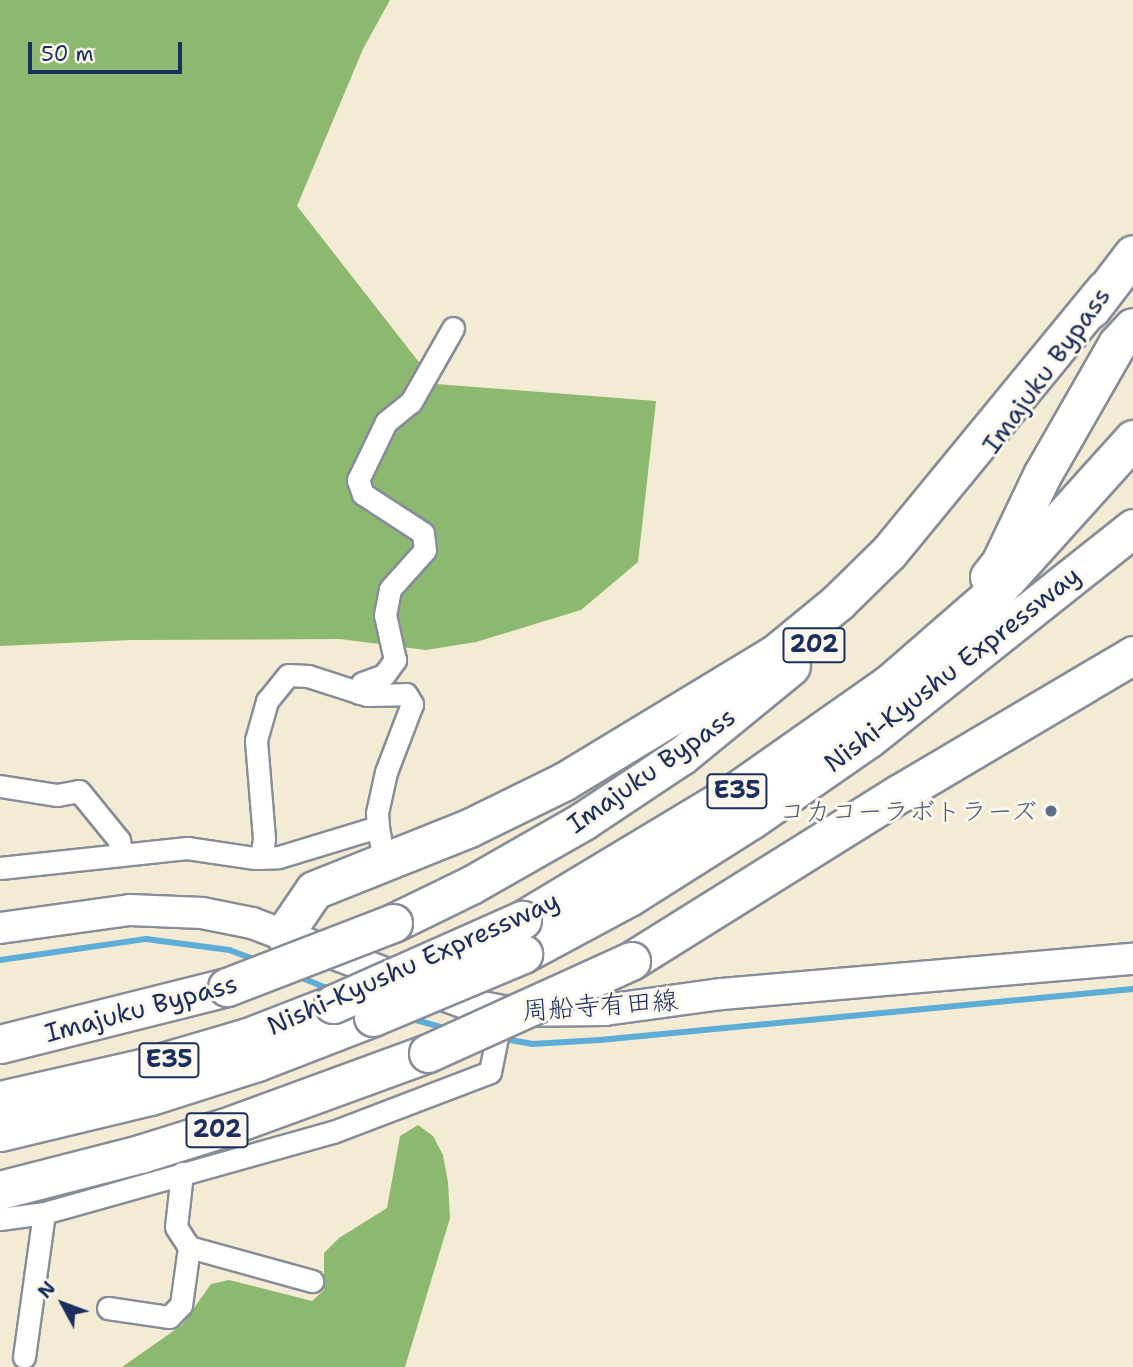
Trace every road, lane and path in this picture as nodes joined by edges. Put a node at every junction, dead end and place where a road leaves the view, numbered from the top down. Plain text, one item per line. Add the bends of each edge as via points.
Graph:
1 (1133, 254) edge
2 (1105, 289) junction
3 (1133, 327) edge
4 (453, 328) dead end
5 (1133, 439) edge
6 (1042, 475) junction
7 (1002, 523) dead end
8 (1133, 527) edge
9 (940, 642) junction
10 (1133, 655) edge
11 (359, 692) junction
12 (766, 742) dead end
13 (0, 786) edge
14 (381, 844) junction
15 (121, 853) junction
16 (261, 858) junction
17 (614, 867) junction
18 (0, 868) edge
19 (0, 928) edge
20 (285, 934) junction
21 (1133, 959) edge
22 (502, 1012) junction
23 (0, 1044) edge
24 (0, 1100) edge
25 (0, 1132) edge
26 (182, 1173) junction
27 (0, 1190) edge
28 (44, 1213) junction
29 (0, 1219) edge
30 (189, 1247) junction
31 (312, 1281) dead end
32 (108, 1308) dead end
33 (24, 1357) dead end

1 - 2 highway, Imajuku Bypass / 202
2 - 14 highway via 889,552 776,653 563,782 470,828
2 - 23 highway, Imajuku Bypass / 202, bridge via 942,513 854,608 681,756 583,821 471,886 393,923 227,987
3 - 6 highway via 1117,344
4 - 11 street via 411,402 386,422 359,480 363,494 423,533 425,550 390,589 385,615 395,660 384,675 362,683
5 - 9 highway, Nishi-Kyushu Expressway / E35 via 998,589
6 - 7 highway
6 - 9 highway via 1000,564
8 - 25 highway, Nishi-Kyushu Expressway / E35, bridge via 868,739 629,897 523,954 257,1062 150,1096
9 - 17 highway, Nishi-Kyushu Expressway / E35 via 879,691 735,792
10 - 27 highway, 202, bridge via 631,961 428,1053 211,1132
11 - 14 street via 406,694 412,704 386,772 377,813
11 - 16 street via 308,676 288,675 267,701 257,740 264,838
12 - 17 highway
13 - 15 street via 57,795 79,791 119,841
14 - 16 street
14 - 20 highway via 314,890
15 - 16 street via 187,848
15 - 18 street
17 - 24 highway, Nishi-Kyushu Expressway / E35, bridge via 522,920 333,1004 142,1068
19 - 20 main road, 周船寺有田線 via 130,910 202,913
20 - 22 main road, 周船寺有田線 via 467,1004
21 - 22 main road, 周船寺有田線 via 722,994 605,1010
22 - 26 street via 490,1072 332,1132
26 - 28 street
26 - 30 street via 176,1227
28 - 29 street
28 - 33 street
30 - 31 street
30 - 32 street via 181,1306 169,1317

